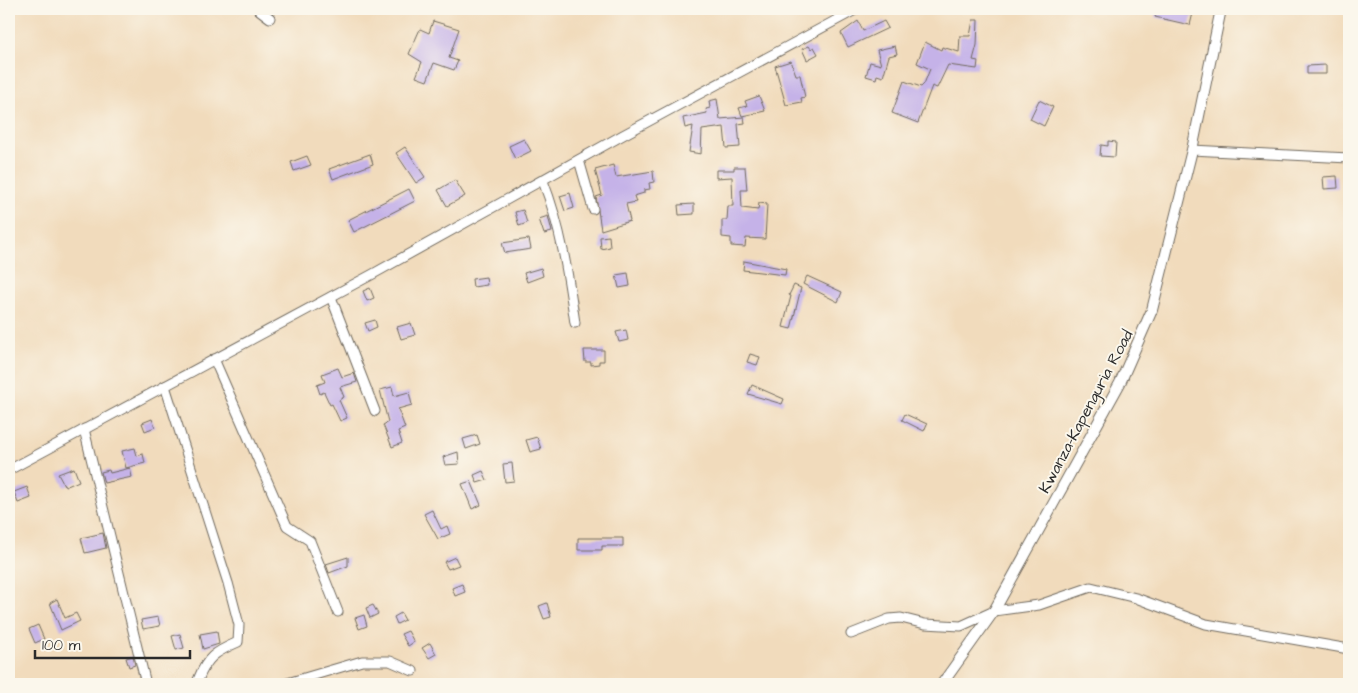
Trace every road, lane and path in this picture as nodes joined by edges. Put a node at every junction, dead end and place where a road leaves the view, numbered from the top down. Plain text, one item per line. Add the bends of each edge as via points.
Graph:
1 (258, 9) edge
2 (857, 9) edge
3 (1221, 9) edge
4 (270, 18) dead end
5 (1192, 150) junction
6 (1349, 158) edge
7 (579, 160) junction
8 (543, 181) junction
9 (593, 209) dead end
10 (331, 297) junction
11 (575, 323) dead end
12 (214, 359) junction
13 (165, 386) junction
14 (375, 411) dead end
15 (84, 429) junction
16 (9, 470) edge
17 (994, 611) junction
18 (338, 612) dead end
19 (851, 634) dead end
20 (1349, 649) edge
21 (413, 671) dead end
22 (146, 684) edge
23 (201, 684) edge
24 (284, 684) edge
25 (942, 684) edge

1 - 4 street
2 - 7 street
3 - 5 street, Kwanza-Kapenguria Road
5 - 6 street
5 - 17 street, Kwanza-Kapenguria Road via 1152,310 1136,349
7 - 8 street
7 - 9 street
8 - 10 street
8 - 11 street via 554,209 566,262
10 - 12 street
10 - 14 street
12 - 13 street
12 - 18 street via 287,526 310,541
13 - 15 street
13 - 23 street via 239,625 238,642 218,650 205,663 198,680
15 - 16 street
15 - 22 street
17 - 19 street via 961,626 925,624 901,618 889,619
17 - 20 street via 1038,605 1091,587 1136,598 1206,624
17 - 25 street, Kwanza-Kapenguria Road
21 - 24 street via 390,662 362,661

